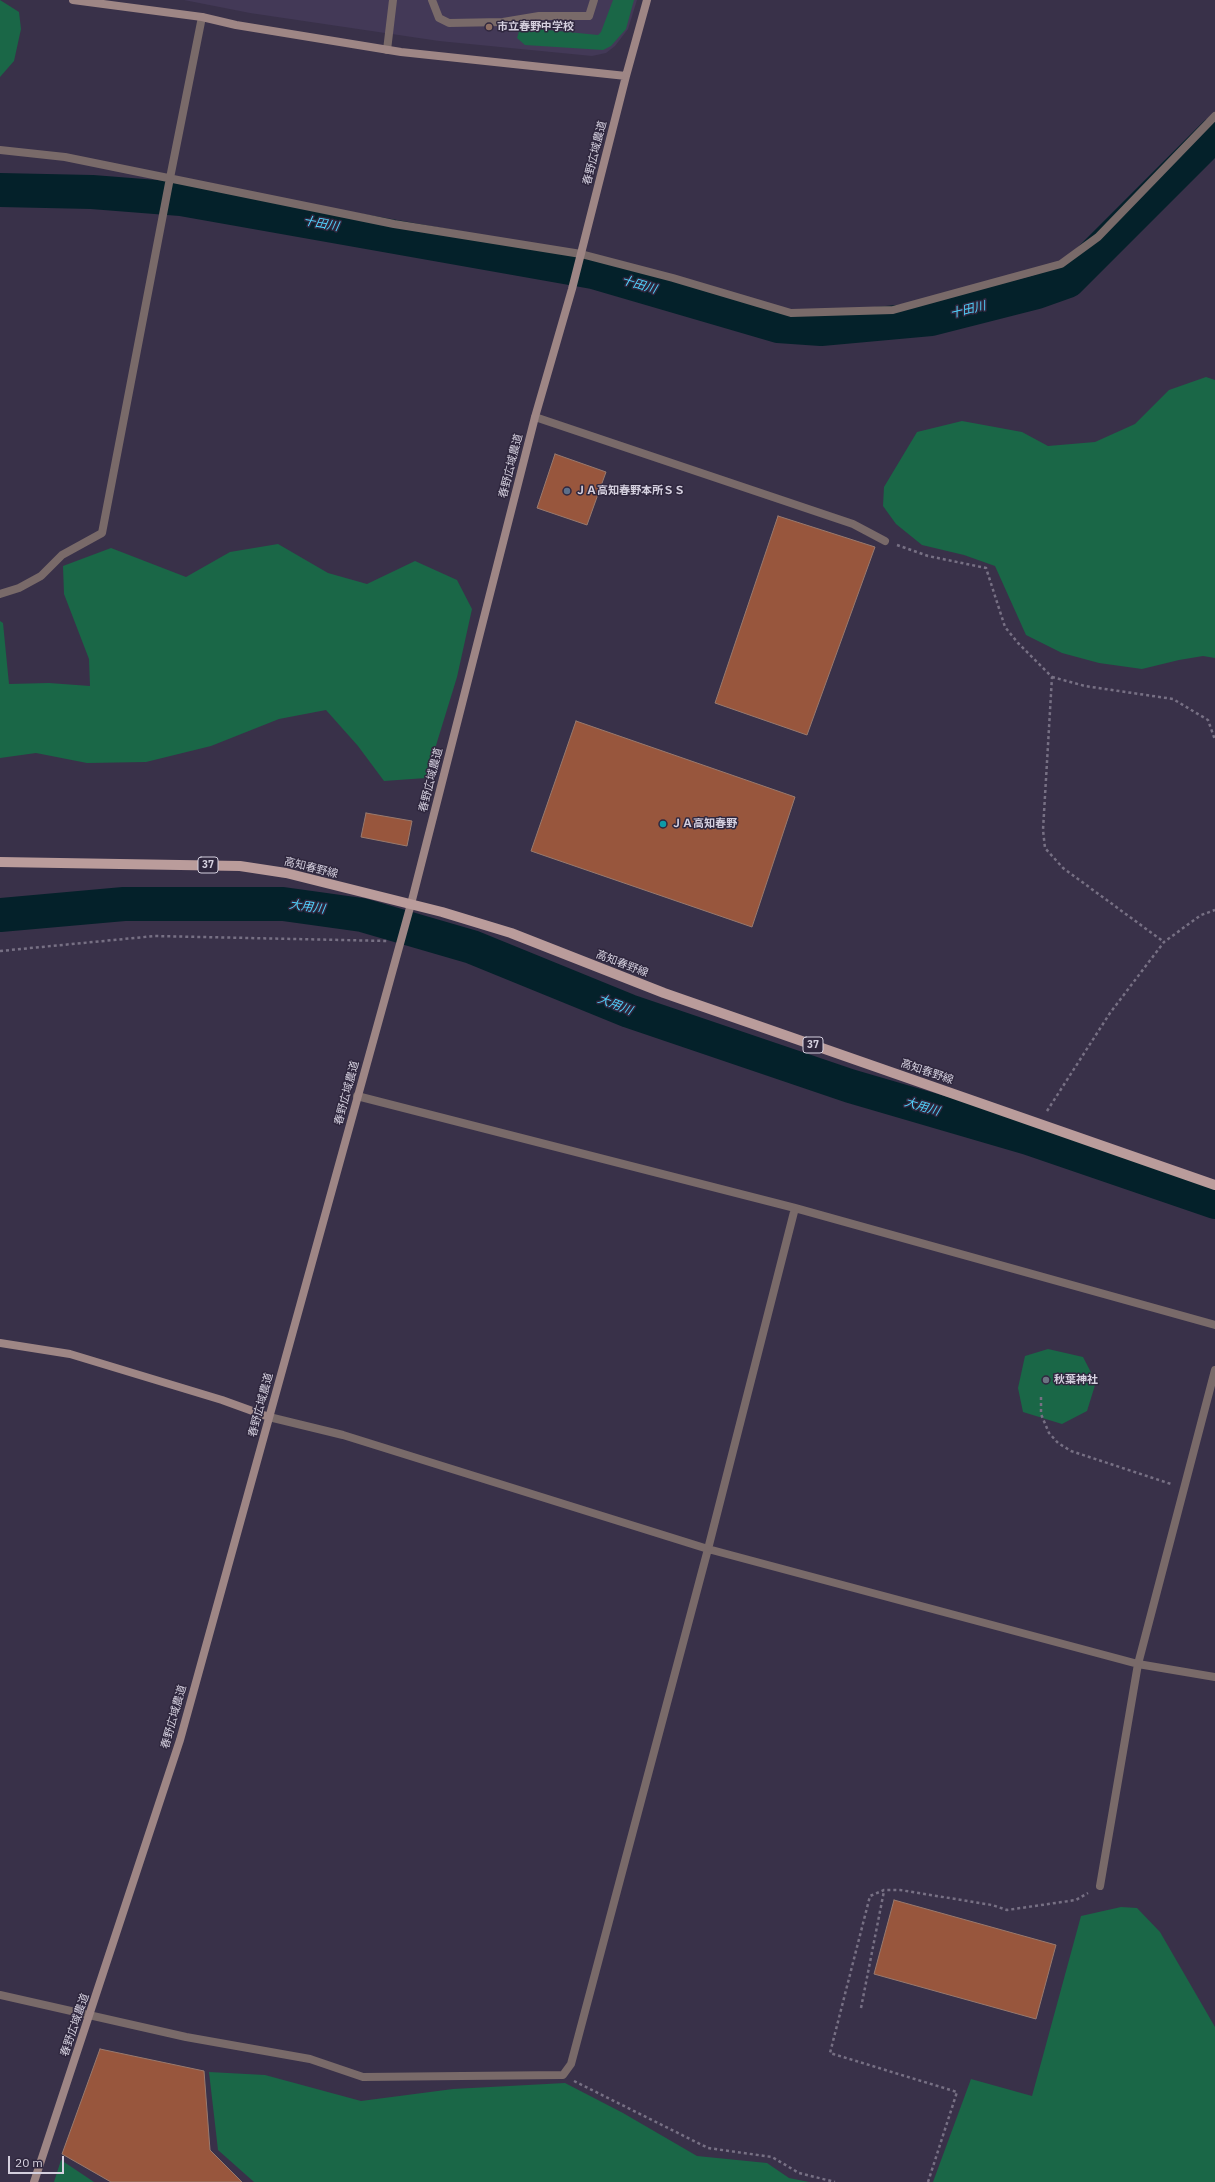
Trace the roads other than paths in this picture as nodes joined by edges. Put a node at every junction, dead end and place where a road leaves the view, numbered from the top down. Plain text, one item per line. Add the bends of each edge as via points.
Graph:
1 (73, 0) edge
2 (393, 0) edge
3 (432, 0) edge
4 (594, 0) edge
5 (647, 0) edge
6 (202, 17) junction
7 (387, 50) junction
8 (626, 76) junction
9 (1215, 116) edge
10 (0, 150) edge
11 (170, 178) junction
12 (580, 257) junction
13 (535, 417) junction
14 (885, 541) road end
15 (0, 594) edge
16 (0, 862) edge
17 (411, 904) junction
18 (357, 1096) junction
19 (1215, 1185) edge
20 (795, 1208) junction
21 (1215, 1325) edge
22 (0, 1343) edge
23 (1215, 1370) edge
24 (270, 1417) junction
25 (708, 1549) junction
26 (1138, 1664) junction
27 (1215, 1677) edge
28 (1100, 1886) road end
29 (0, 1995) edge
30 (90, 2015) junction
31 (34, 2182) edge

1 - 6 street
2 - 7 street
3 - 4 street via 439,18 449,23 503,22 539,16 589,16
5 - 8 street, 春野広域農道
6 - 7 street via 236,26
6 - 11 street
7 - 8 street
8 - 12 street, 春野広域農道
9 - 12 street via 1098,237 1061,264 893,310 790,313 673,278
10 - 11 street via 65,157
11 - 12 street via 394,224
11 - 15 street via 102,533 62,555 41,576 19,588
12 - 13 street, 春野広域農道
13 - 14 street via 853,524
13 - 17 street, 春野広域農道
16 - 17 main road, 高知春野線 / 37 via 240,866 286,873
17 - 18 street, 春野広域農道
17 - 19 main road, 高知春野線 / 37 via 511,933 664,993
18 - 20 street
18 - 24 street, 春野広域農道
20 - 21 street
20 - 25 street
22 - 24 street via 70,1354
23 - 26 street
24 - 25 street via 343,1435
24 - 30 street, 春野広域農道 via 180,1740
25 - 26 street
25 - 30 street via 571,2064 563,2075 362,2077 310,2059 186,2037
26 - 27 street
26 - 28 street
29 - 30 street
30 - 31 street, 春野広域農道

